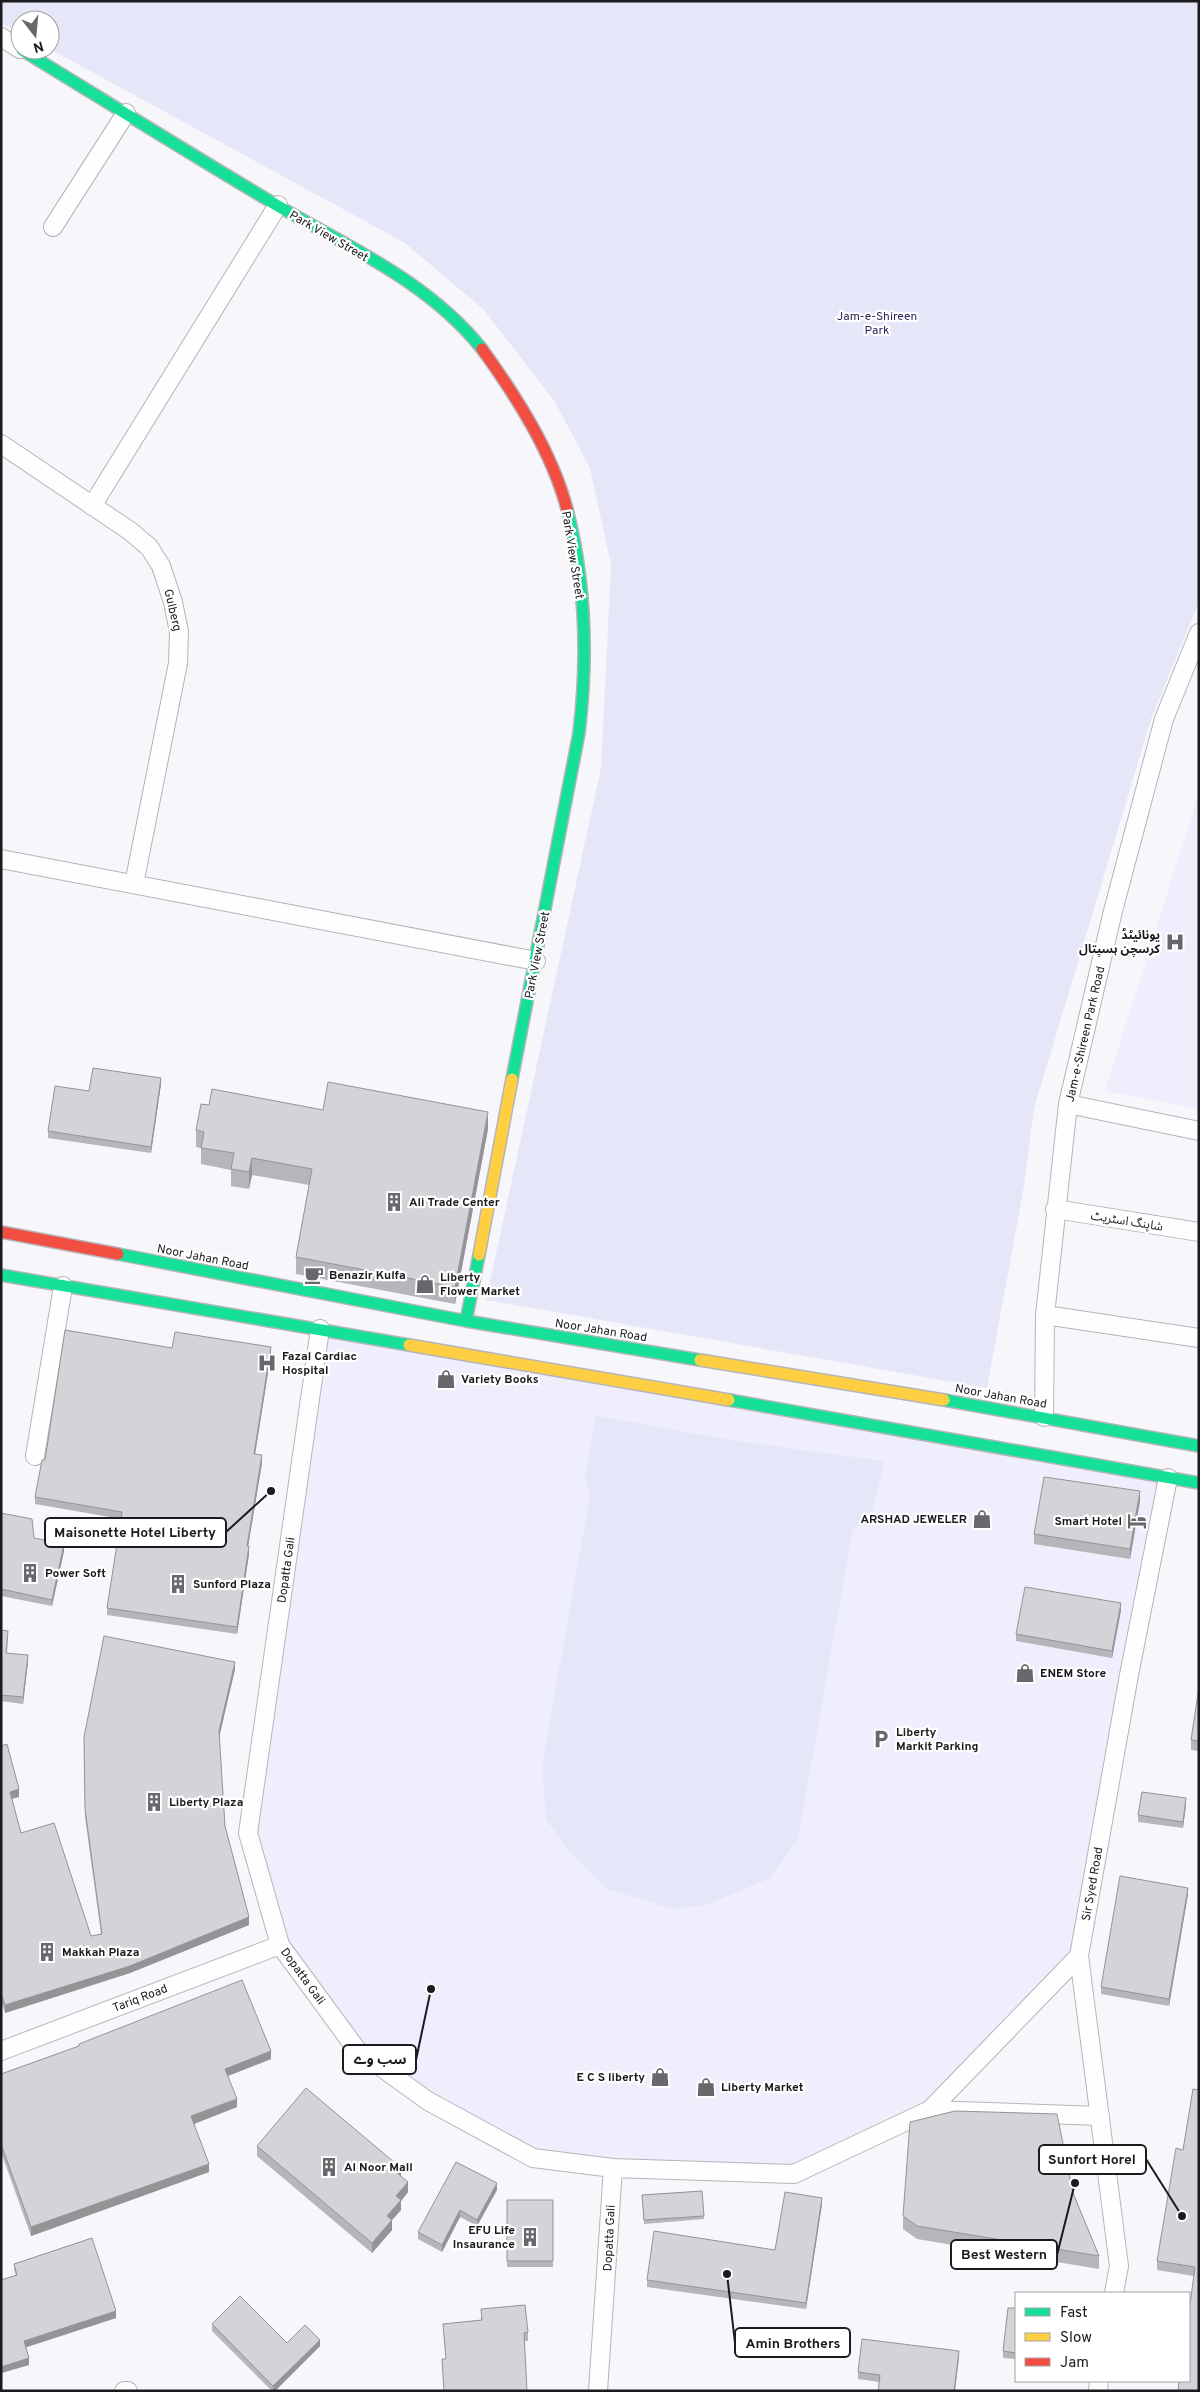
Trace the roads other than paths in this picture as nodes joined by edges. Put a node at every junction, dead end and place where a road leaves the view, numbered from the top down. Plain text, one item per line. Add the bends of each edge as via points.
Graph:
1 (39, 60) edge
2 (126, 113) junction
3 (278, 206) junction
4 (54, 228) dead end
5 (1, 444) edge
6 (92, 506) junction
7 (1199, 633) edge
8 (1, 859) edge
9 (134, 884) junction
10 (536, 961) junction
11 (1068, 1104) junction
12 (1199, 1132) edge
13 (1055, 1209) junction
14 (1, 1232) edge
15 (1199, 1232) edge
16 (1, 1275) edge
17 (63, 1286) junction
18 (1045, 1315) junction
19 (466, 1322) junction
20 (320, 1329) junction
21 (1199, 1338) edge
22 (1044, 1417) junction
23 (1199, 1446) edge
24 (35, 1456) dead end
25 (1168, 1478) junction
26 (1199, 1483) edge
27 (280, 1945) junction
28 (1078, 1956) junction
29 (1, 2051) edge
30 (930, 2110) junction
31 (1100, 2116) junction
32 (613, 2168) junction
33 (1114, 2292) edge
34 (598, 2391) edge

1 - 2 street, Park View Street
2 - 3 street, Park View Street
2 - 4 street
3 - 6 street
3 - 10 street, Park View Street via 406,280 455,319 483,348 524,415 558,484 569,516 578,566 586,677 579,733
5 - 6 street, Gulberg
6 - 9 street, Gulberg via 130,530 149,548 161,566 180,632 178,663
7 - 11 street, Jam-e-Shireen Park Road via 1164,719 1113,911
8 - 9 street
9 - 10 street
10 - 19 street, Park View Street
11 - 12 street
11 - 13 street, Jam-e-Shireen Park Road
13 - 15 street, شاپنگ اسٹریٹ
13 - 18 street, Jam-e-Shireen Park Road
14 - 19 street, Noor Jahan Road
16 - 17 street
17 - 20 street
17 - 24 street
18 - 21 street
18 - 22 street, Jam-e-Shireen Park Road
19 - 22 street, Noor Jahan Road
20 - 25 street
20 - 27 street, Dopatta Gali via 248,1833
22 - 23 street, Noor Jahan Road
25 - 26 street
25 - 28 street, Sir Syed Road
27 - 29 street, Tariq Road
27 - 32 street, Dopatta Gali via 357,2050 428,2101 533,2158
28 - 30 street
28 - 31 street, Sir Syed Road
30 - 31 street
30 - 32 street via 794,2174
31 - 33 street, Sir Syed Road via 1119,2266
32 - 34 street, Dopatta Gali

